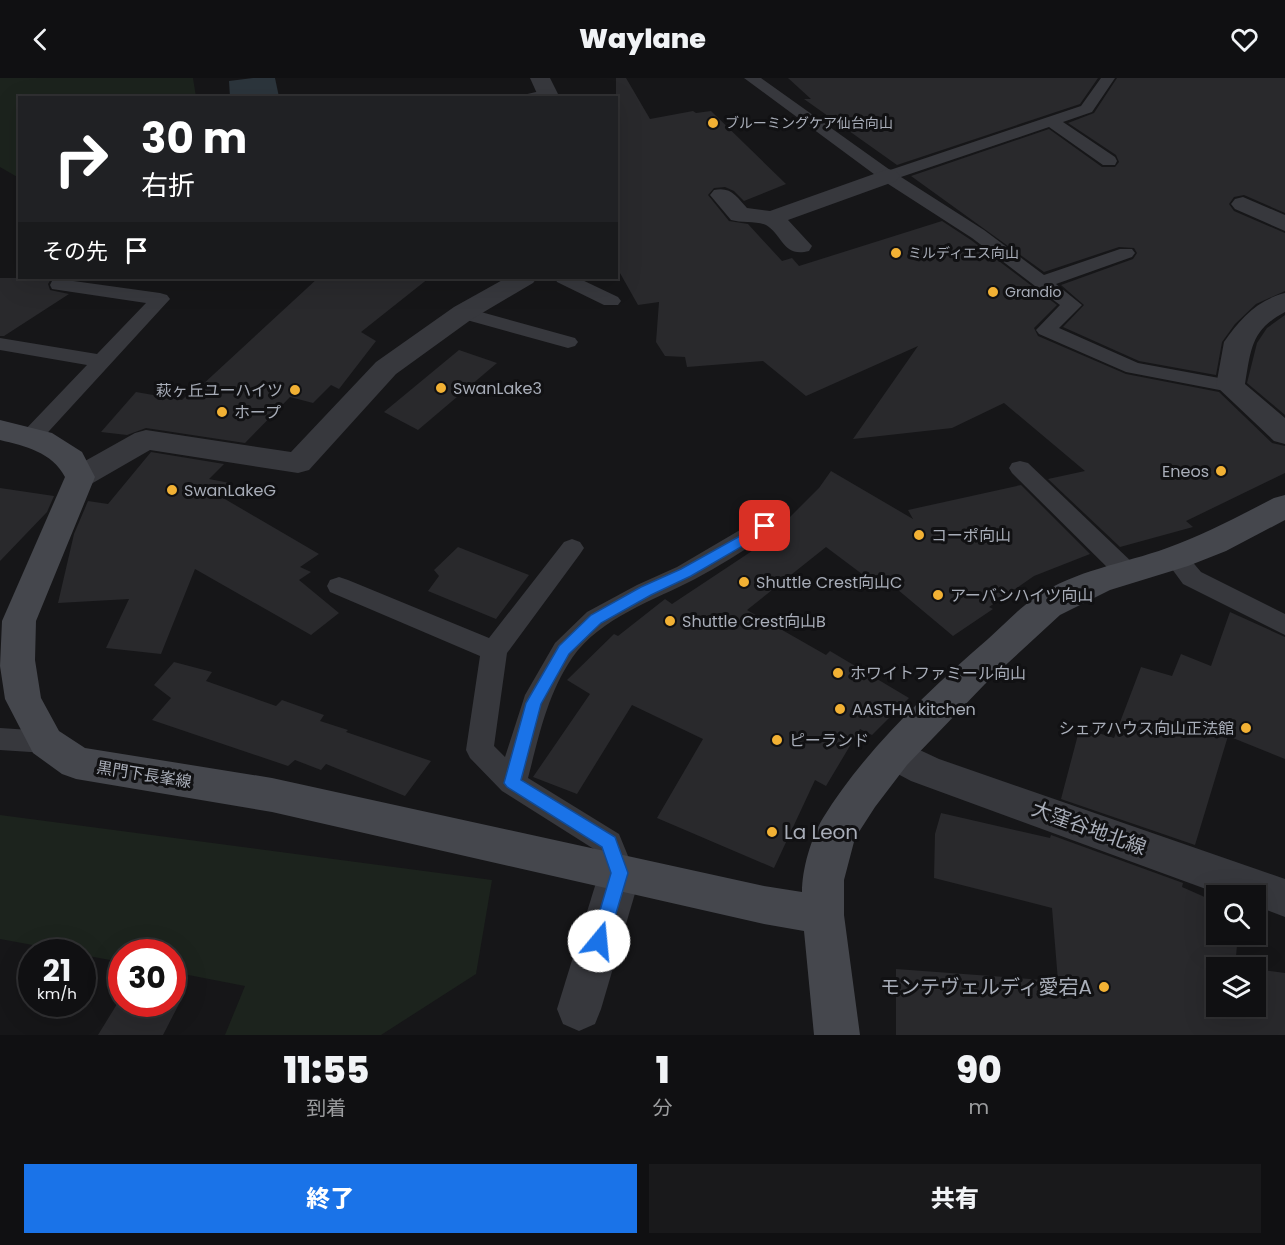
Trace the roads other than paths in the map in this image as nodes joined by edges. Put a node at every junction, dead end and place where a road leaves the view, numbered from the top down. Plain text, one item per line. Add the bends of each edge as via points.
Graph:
1 (751, 78) edge
2 (1108, 78) edge
3 (1050, 121) junction
4 (1109, 161) dead end
5 (888, 176) junction
6 (722, 195) dead end
7 (1244, 204) dead end
8 (772, 218) junction
9 (1285, 224) edge
10 (800, 246) dead end
11 (1126, 253) dead end
12 (522, 279) edge
13 (566, 279) edge
14 (1042, 282) junction
15 (59, 285) dead end
16 (611, 301) dead end
17 (1285, 301) edge
18 (462, 313) junction
19 (568, 342) dead end
20 (0, 344) edge
21 (102, 362) junction
22 (1230, 386) junction
23 (16, 433) edge
24 (1285, 434) edge
25 (1020, 468) dead end
26 (80, 477) junction
27 (1285, 506) edge
28 (765, 526) dead end
29 (572, 548) dead end
30 (1176, 558) junction
31 (1127, 572) junction
32 (339, 586) dead end
33 (1285, 625) edge
34 (494, 651) junction
35 (0, 739) edge
36 (46, 742) junction
37 (894, 754) junction
38 (512, 783) junction
39 (620, 873) junction
40 (1285, 898) edge
41 (823, 915) junction
42 (579, 1009) dead end
43 (837, 1035) edge

1 - 5 lane
2 - 3 lane via 1087,109
3 - 4 lane
3 - 5 lane
5 - 8 street
5 - 14 lane via 978,234
6 - 8 street via 740,215
7 - 9 street
8 - 10 street
11 - 14 lane
12 - 18 street
13 - 16 lane
14 - 22 lane via 1072,305 1046,330 1132,368
15 - 21 lane via 160,299
17 - 22 street via 1259,315 1238,342
18 - 19 lane
18 - 26 street via 386,368 298,463 146,440
20 - 21 lane
21 - 23 lane
22 - 24 street
23 - 26 street via 71,459
25 - 31 lane
26 - 36 street, 黒門下長峯線 via 19,621 17,660 23,699
27 - 30 street
28 - 38 lane via 686,573 596,619 564,650 534,703
29 - 34 lane
30 - 31 street
30 - 33 lane via 1192,578
31 - 37 street via 1098,581 1048,606 972,674
32 - 34 lane
34 - 38 lane via 480,750
35 - 36 lane
36 - 39 street, 黒門下長峯線 via 76,762 272,795
37 - 40 street, 大窪谷地北線 via 925,770
37 - 41 street via 836,832 822,880
38 - 39 lane via 609,843
39 - 41 street, 黒門下長峯線
39 - 42 street
41 - 43 street

